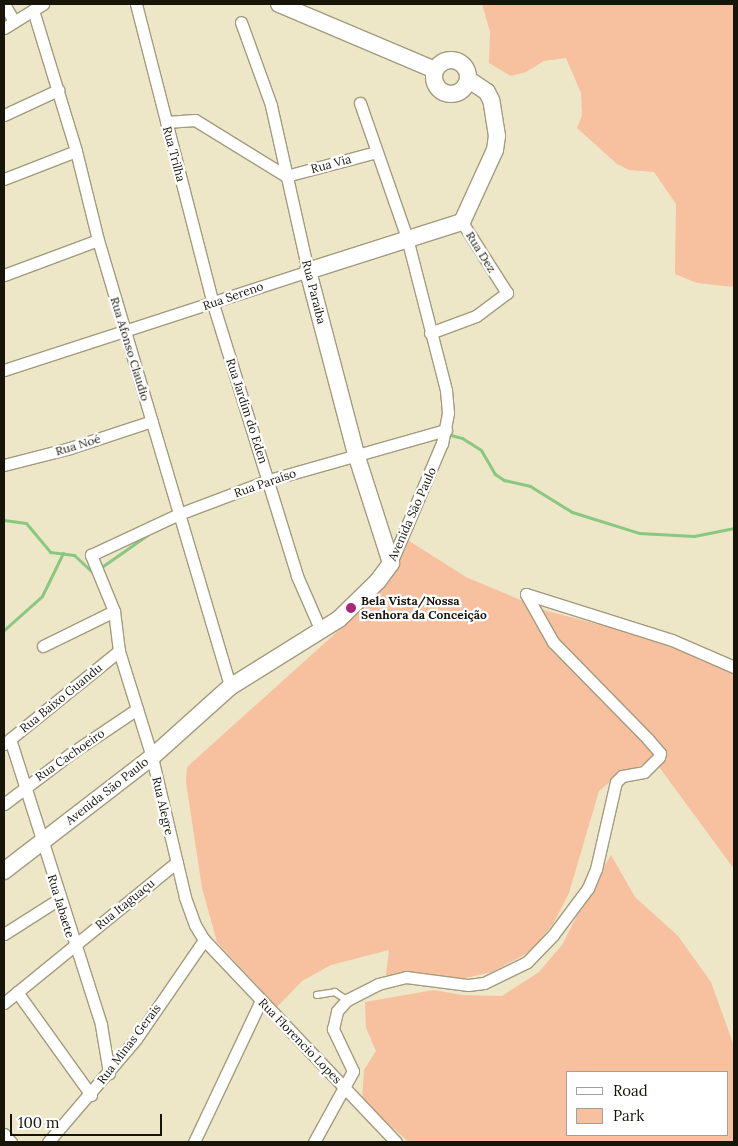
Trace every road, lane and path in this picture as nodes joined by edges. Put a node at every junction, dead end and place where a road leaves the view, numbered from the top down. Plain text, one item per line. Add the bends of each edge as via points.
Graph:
1 (4, 4) edge
2 (43, 4) edge
3 (136, 4) edge
4 (279, 4) edge
5 (33, 10) junction
6 (14, 21) junction
7 (241, 22) dead end
8 (4, 28) edge
9 (435, 70) junction
10 (469, 80) junction
11 (58, 90) junction
12 (360, 103) dead end
13 (4, 115) edge
14 (166, 122) junction
15 (76, 151) junction
16 (376, 152) junction
17 (286, 176) junction
18 (4, 179) edge
19 (462, 222) junction
20 (407, 238) junction
21 (98, 240) junction
22 (308, 271) junction
23 (4, 276) edge
24 (214, 304) junction
25 (125, 330) junction
26 (430, 333) junction
27 (4, 370) edge
28 (152, 421) junction
29 (446, 430) junction
30 (356, 454) junction
31 (4, 465) edge
32 (269, 480) junction
33 (179, 514) junction
34 (91, 555) joint
35 (391, 563) junction
36 (114, 611) junction
37 (321, 631) junction
38 (43, 646) dead end
39 (119, 651) junction
40 (734, 667) edge
41 (230, 687) junction
42 (137, 709) junction
43 (7, 742) edge
44 (152, 757) junction
45 (26, 786) junction
46 (4, 804) edge
47 (42, 840) junction
48 (177, 862) junction
49 (4, 871) edge
50 (59, 899) junction
51 (4, 934) edge
52 (204, 940) junction
53 (74, 946) junction
54 (18, 992) junction
55 (316, 994) dead end
56 (261, 1000) junction
57 (347, 1000) junction
58 (4, 1003) edge
59 (109, 1073) junction
60 (343, 1085) junction
61 (91, 1095) junction
62 (4, 1134) edge
63 (11, 1142) edge
64 (48, 1142) edge
65 (194, 1142) edge
66 (314, 1142) edge
67 (396, 1142) edge

1 - 6 street
2 - 5 street
3 - 14 street, Rua Trilha
4 - 9 street
5 - 6 street
5 - 11 street, Rua Afonso Claudio
6 - 8 street
7 - 17 street, Rua Paraíba via 270,105
9 - 10 street via 442,63 456,60 467,70
9 - 10 street via 435,85 446,94 461,92
10 - 19 street, Rua Dez via 487,92 491,100 497,136 496,150
11 - 13 street
11 - 15 street, Rua Afonso Claudio
12 - 16 street, Avenida São Paulo
14 - 17 street via 195,120
14 - 24 street, Rua Trilha
15 - 18 street
15 - 21 street, Rua Afonso Claudio
16 - 17 street, Rua Via
16 - 20 street, Avenida São Paulo
17 - 22 street, Rua Paraíba
19 - 20 street, Rua Sereno
19 - 26 street, Rua Dez via 507,293 476,316
20 - 22 street, Rua Sereno
20 - 26 street, Avenida São Paulo
21 - 23 street
21 - 25 street, Rua Afonso Claudio
22 - 24 street, Rua Sereno
22 - 30 street, Rua Paraíba
24 - 25 street, Rua Sereno
24 - 32 street, Rua Jardim do Eden
25 - 27 street, Rua Sereno
25 - 28 street, Rua Afonso Claudio
26 - 29 street, Avenida São Paulo via 446,390
28 - 31 street, Rua Noé via 70,448
28 - 33 street, Rua Afonso Claudio
29 - 30 street, Rua Paraíso
29 - 35 street, Avenida São Paulo
30 - 32 street, Rua Paraíso
30 - 35 street, Rua Paraíba
32 - 33 street, Rua Paraíso
32 - 37 street, Rua Jardim do Eden via 297,576
33 - 34 street, Rua Paraíso
33 - 41 street, Rua Afonso Claudio
34 - 36 street, Rua Alegre
35 - 37 street, Avenida São Paulo via 351,608
36 - 38 street
36 - 39 street, Rua Alegre
37 - 41 street, Avenida São Paulo
39 - 42 street, Rua Alegre
39 - 43 street, Rua Baixo Guandu
40 - 57 street via 672,640 526,594 553,642 660,753 659,757 644,772 622,776 616,782 596,869 588,888 553,935 527,962 484,983 468,985 406,977 378,984
41 - 44 street, Avenida São Paulo
42 - 44 street, Rua Alegre
42 - 45 street, Rua Cachoeiro
43 - 45 street, Rua Jabaete
44 - 47 street, Avenida São Paulo
44 - 48 street, Rua Alegre
45 - 46 street, Rua Cachoeiro
45 - 47 street, Rua Jabaete
47 - 49 street, Avenida São Paulo
47 - 50 street, Rua Jabaete
48 - 52 street, Rua Alegre via 191,915
48 - 53 street, Rua Itaguaçu
50 - 51 street
50 - 53 street, Rua Jabaete
52 - 56 street, Rua Florencio Lopes
52 - 59 street, Rua Minas Gerais
53 - 54 street, Rua Itaguaçu
53 - 59 street, Rua Jabaete via 101,1025
54 - 58 street, Rua Itaguaçu
54 - 61 street
55 - 57 lane via 335,992
56 - 60 street, Rua Florencio Lopes
56 - 65 street
57 - 60 street via 333,1022 336,1038 353,1067
59 - 61 street, Rua Minas Gerais
60 - 66 street
60 - 67 street, Rua Florencio Lopes
61 - 64 street, Rua Minas Gerais
62 - 63 street

